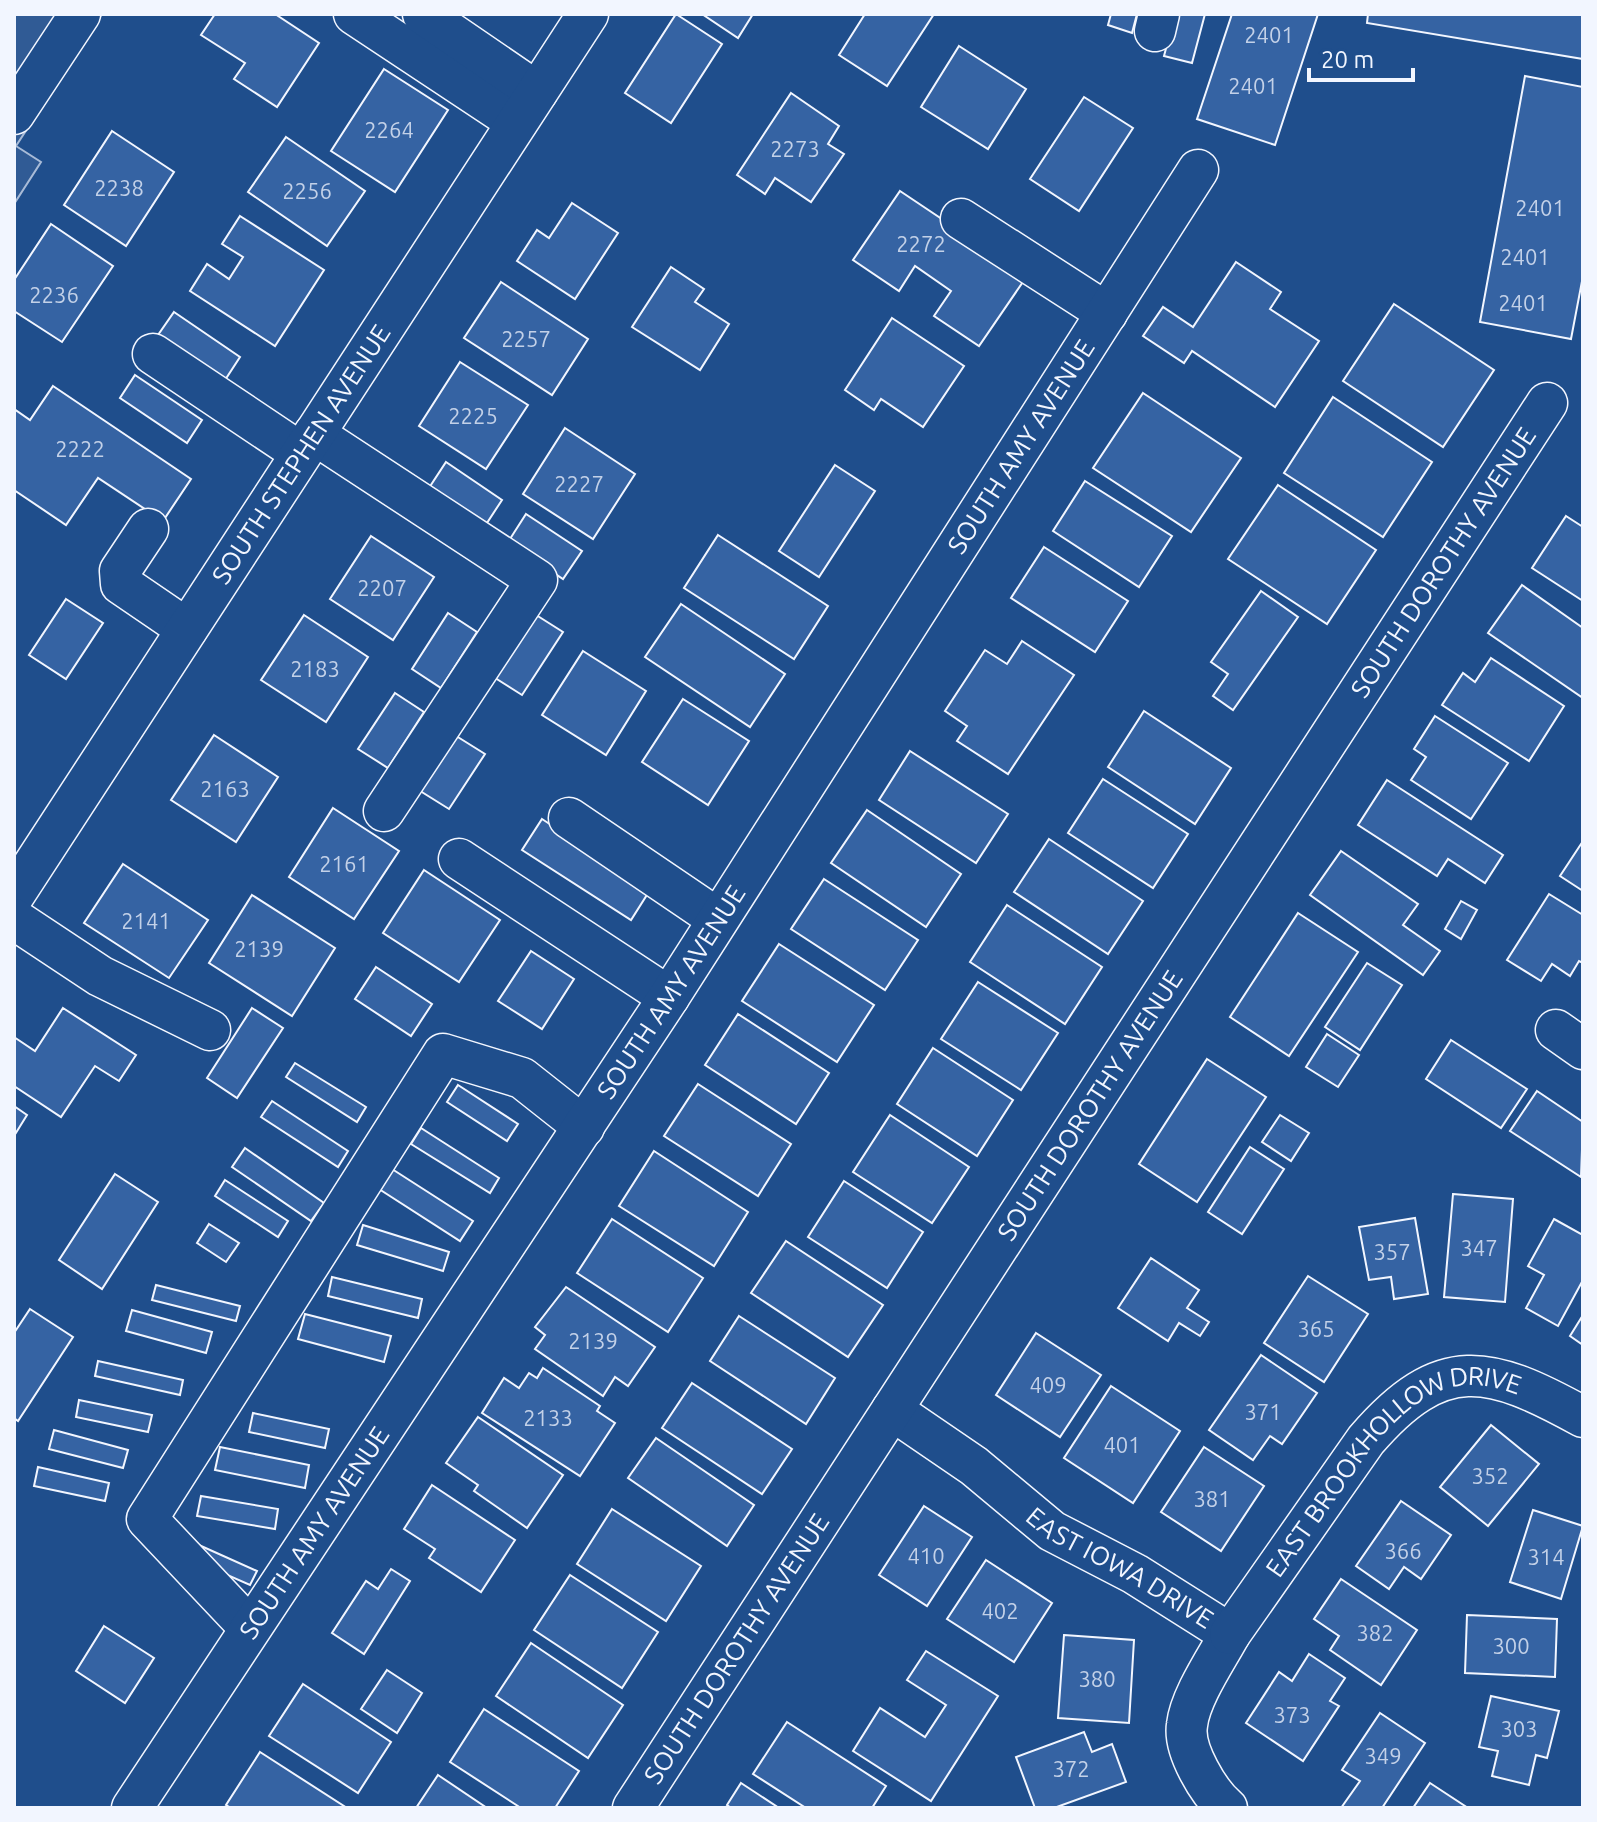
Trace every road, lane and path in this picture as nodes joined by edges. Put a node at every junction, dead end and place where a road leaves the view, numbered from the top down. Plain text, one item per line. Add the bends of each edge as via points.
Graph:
1 (80, 14) edge
2 (354, 14) edge
3 (423, 14) edge
4 (588, 14) edge
5 (527, 107) junction
6 (14, 114) edge
7 (1198, 170) dead end
8 (961, 219) dead end
9 (1107, 313) junction
10 (153, 354) dead end
11 (1547, 403) dead end
12 (308, 444) junction
13 (148, 529) dead end
14 (187, 629) junction
15 (384, 811) dead end
16 (569, 818) dead end
17 (459, 859) dead end
18 (14, 895) edge
19 (14, 919) edge
20 (718, 919) junction
21 (669, 997) junction
22 (210, 1030) dead end
23 (584, 1127) junction
24 (892, 1410) junction
25 (1583, 1417) edge
26 (249, 1627) junction
27 (1230, 1634) junction
28 (132, 1808) edge
29 (633, 1808) edge
30 (1227, 1808) edge

1 - 6 street
2 - 5 street
3 - 5 street
4 - 5 street, SOUTH STEPHEN AVENUE
5 - 12 street, SOUTH STEPHEN AVENUE
7 - 9 street, SOUTH AMY AVENUE
8 - 9 street
9 - 20 street, SOUTH AMY AVENUE
10 - 12 street
11 - 24 street, SOUTH DOROTHY AVENUE
12 - 14 street, SOUTH STEPHEN AVENUE
12 - 15 street via 537,580
13 - 14 street via 120,571 121,584
14 - 18 street, SOUTH STEPHEN AVENUE
16 - 20 street
17 - 21 street
19 - 22 street via 100,976
20 - 21 street, SOUTH AMY AVENUE
21 - 23 street, SOUTH AMY AVENUE
23 - 26 street, SOUTH AMY AVENUE
23 - 26 street via 522,1078 443,1054 147,1519
24 - 27 street, EAST IOWA DRIVE via 974,1466 1052,1531 1135,1574
24 - 29 street, SOUTH DOROTHY AVENUE
25 - 27 street, EAST BROOKHOLLOW DRIVE via 1533,1389 1494,1376 1452,1376 1418,1391 1366,1440
26 - 28 street, SOUTH AMY AVENUE
27 - 30 street, EAST IOWA DRIVE via 1186,1726 1196,1765

